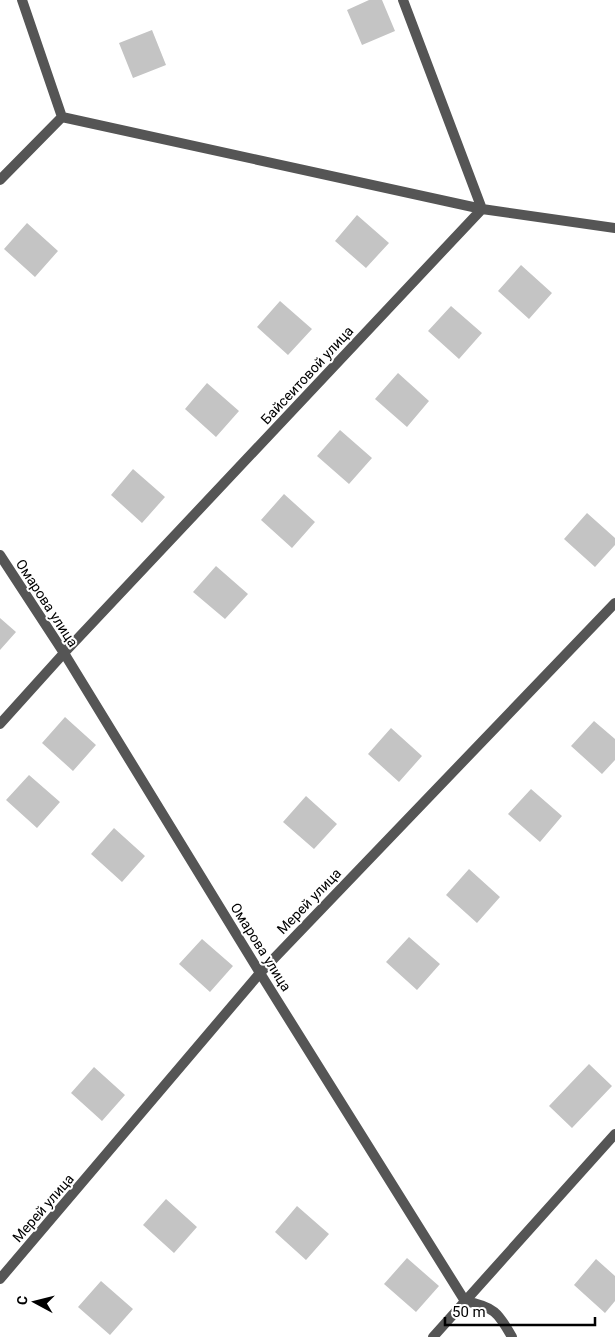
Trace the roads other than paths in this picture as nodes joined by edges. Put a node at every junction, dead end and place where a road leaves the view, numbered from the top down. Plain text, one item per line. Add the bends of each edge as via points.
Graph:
1 (22, 0) edge
2 (403, 0) edge
3 (62, 117) junction
4 (0, 180) edge
5 (482, 209) junction
6 (615, 228) edge
7 (0, 555) edge
8 (615, 603) edge
9 (64, 652) junction
10 (0, 724) edge
11 (260, 973) junction
12 (615, 1134) edge
13 (0, 1279) edge
14 (466, 1301) junction
15 (434, 1337) edge
16 (512, 1337) edge

1 - 3 street
2 - 5 street
3 - 4 street
3 - 5 street
5 - 6 street
5 - 9 street, Байсеитовой улица
7 - 9 street, Омарова улица
8 - 11 street, Мерей улица
9 - 10 street, Байсеитовой улица
9 - 11 street, Омарова улица
11 - 13 street, Мерей улица
11 - 14 street, Омарова улица
12 - 14 street
14 - 15 street
14 - 16 street via 480,1304 499,1315

